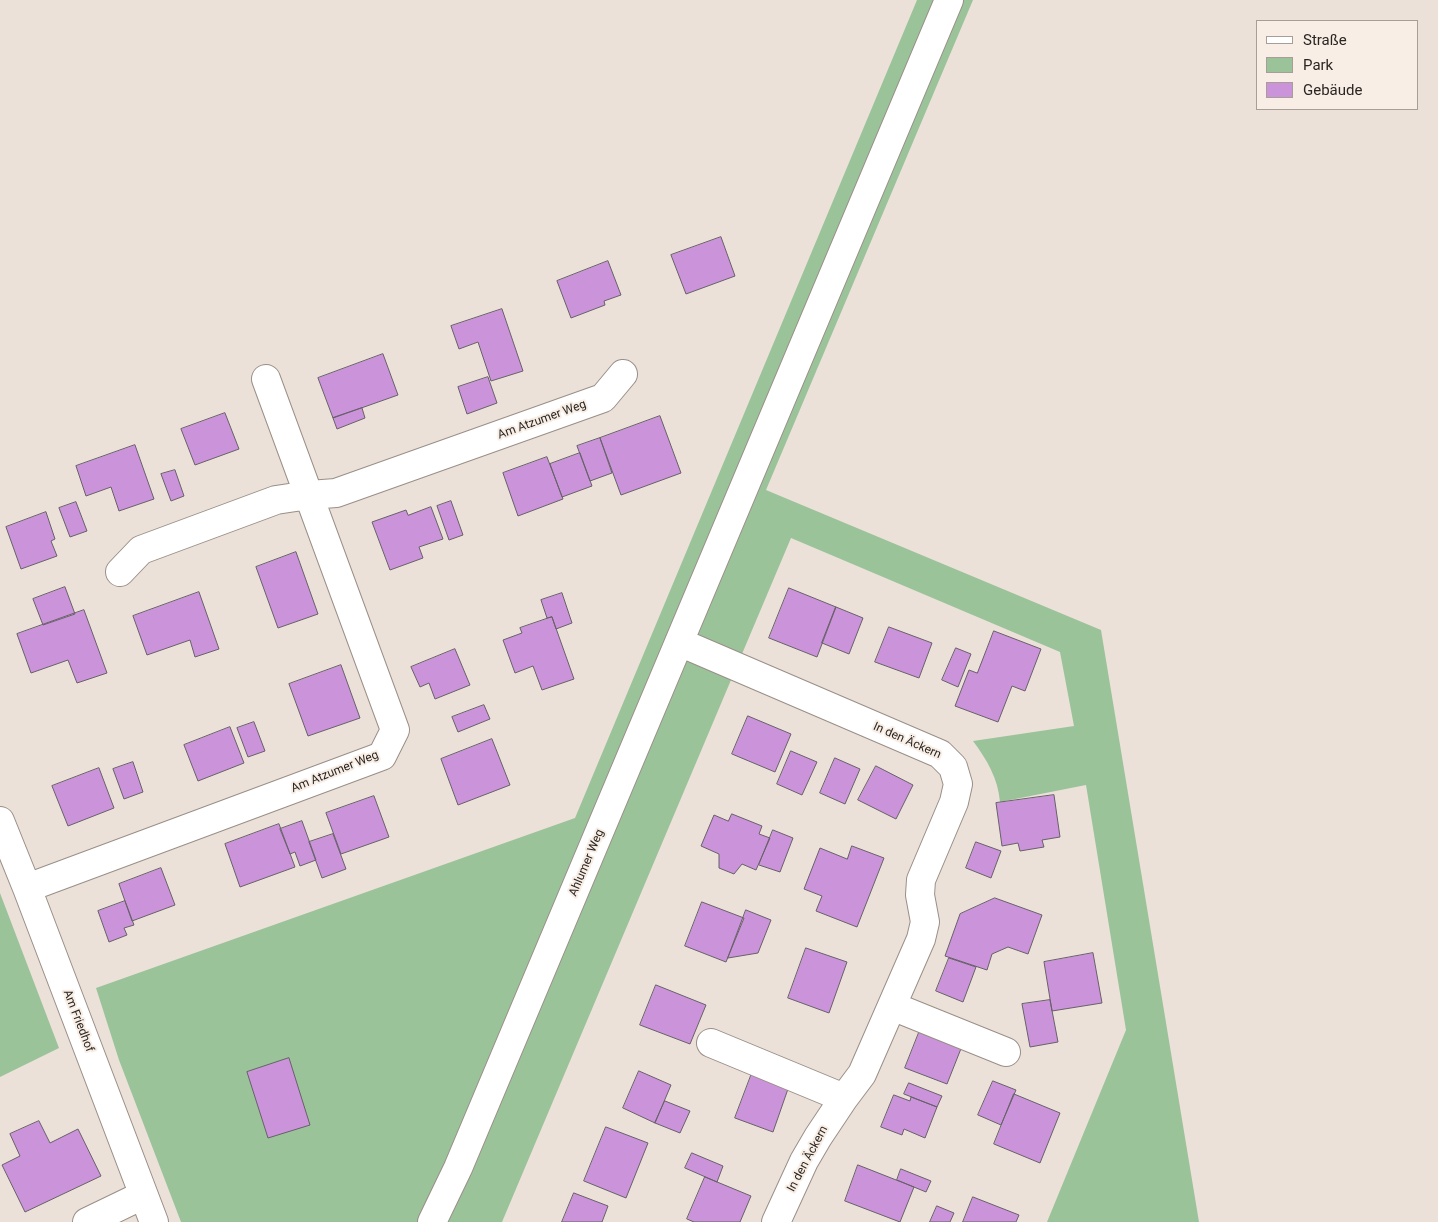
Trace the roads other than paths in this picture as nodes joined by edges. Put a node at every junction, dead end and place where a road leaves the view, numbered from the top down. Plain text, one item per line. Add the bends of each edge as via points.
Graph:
1 (949, 0) edge
2 (623, 374) dead end
3 (266, 379) dead end
4 (309, 495) junction
5 (120, 572) dead end
6 (679, 642) junction
7 (0, 821) edge
8 (27, 888) junction
9 (892, 1006) junction
10 (711, 1042) dead end
11 (1006, 1052) dead end
12 (844, 1098) junction
13 (144, 1195) junction
14 (88, 1222) edge
15 (154, 1222) edge
16 (432, 1222) edge
17 (776, 1222) edge

1 - 6 street, Ahlumer Weg
2 - 4 street, Am Atzumer Weg via 603,398 336,493
3 - 4 street, Am Atzumer Weg
4 - 5 street, Am Atzumer Weg via 276,500 141,550
4 - 8 street, Am Atzumer Weg via 395,730 382,756
6 - 9 street, In den Äckern via 940,754 953,767 958,784 954,802 921,880 925,922 921,939
6 - 16 street, Ahlumer Weg via 458,1168
7 - 8 street, Am Friedhof
8 - 13 street, Am Friedhof
9 - 11 street
9 - 12 street, In den Äckern via 862,1074
10 - 12 street
12 - 17 street, In den Äckern via 804,1161
13 - 14 street
13 - 15 street, Am Friedhof

